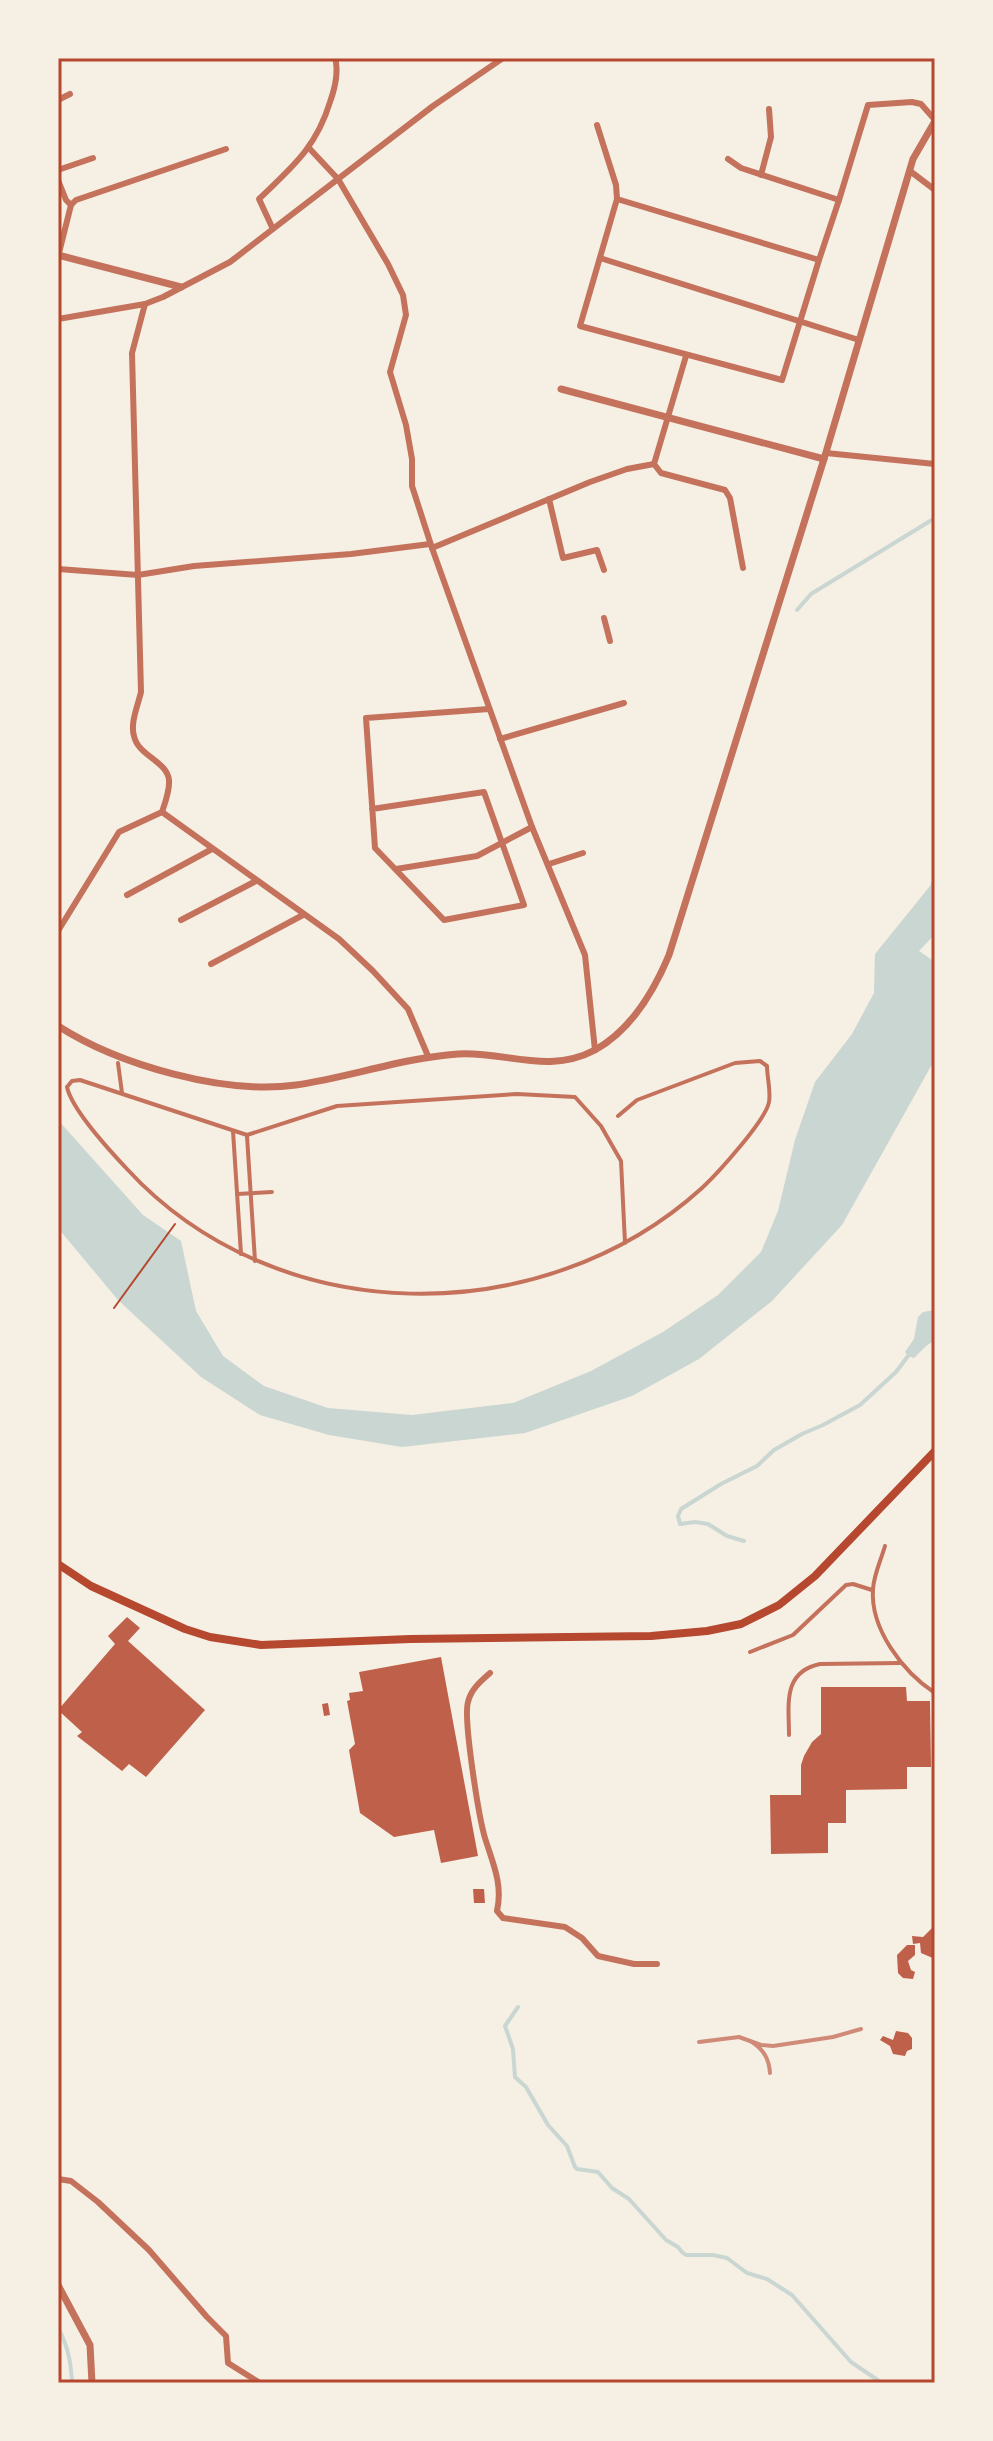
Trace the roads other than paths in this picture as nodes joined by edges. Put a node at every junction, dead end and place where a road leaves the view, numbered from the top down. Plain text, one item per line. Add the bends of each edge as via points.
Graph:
1 (335, 58) edge
2 (503, 58) edge
3 (70, 94) dead end
4 (58, 100) edge
5 (769, 109) dead end
6 (935, 120) edge
7 (597, 125) dead end
8 (309, 148) junction
9 (226, 149) dead end
10 (93, 158) dead end
11 (728, 159) dead end
12 (58, 170) edge
13 (910, 171) junction
14 (761, 175) junction
15 (338, 179) junction
16 (58, 180) edge
17 (935, 190) edge
18 (617, 199) junction
19 (839, 200) junction
20 (71, 205) junction
21 (272, 227) junction
22 (58, 255) edge
23 (600, 258) junction
24 (819, 260) junction
25 (181, 287) junction
26 (145, 304) junction
27 (58, 319) edge
28 (800, 321) junction
29 (859, 340) junction
30 (686, 356) junction
31 (561, 389) dead end
32 (668, 418) junction
33 (825, 456) junction
34 (654, 464) junction
35 (935, 464) edge
36 (549, 499) junction
37 (431, 546) junction
38 (743, 568) dead end
39 (58, 569) edge
40 (604, 570) dead end
41 (138, 575) junction
42 (604, 618) dead end
43 (610, 641) dead end
44 (624, 703) dead end
45 (489, 709) junction
46 (500, 739) junction
47 (372, 809) junction
48 (162, 812) junction
49 (532, 827) junction
50 (502, 843) junction
51 (212, 849) junction
52 (583, 853) dead end
53 (549, 864) junction
54 (396, 869) junction
55 (256, 881) junction
56 (127, 895) dead end
57 (303, 915) junction
58 (181, 920) dead end
59 (58, 931) edge
60 (211, 964) dead end
61 (58, 1026) edge
62 (595, 1050) junction
63 (428, 1056) junction
64 (118, 1063) dead end
65 (122, 1093) junction
66 (618, 1116) dead end
67 (233, 1131) junction
68 (247, 1135) junction
69 (272, 1192) dead end
70 (251, 1193) junction
71 (237, 1194) junction
72 (625, 1243) junction
73 (241, 1254) junction
74 (255, 1261) junction
75 (935, 1451) edge
76 (885, 1546) dead end
77 (58, 1564) edge
78 (873, 1590) junction
79 (750, 1652) dead end
80 (900, 1663) junction
81 (490, 1673) dead end
82 (935, 1693) edge
83 (789, 1735) dead end
84 (657, 1964) dead end
85 (58, 2179) edge
86 (58, 2285) edge
87 (92, 2383) edge
88 (260, 2383) edge

1 - 8 street via 335,89
2 - 15 street
3 - 4 street
5 - 14 street via 771,137
6 - 13 street
6 - 19 street via 921,104 868,105
7 - 18 street
8 - 15 street
8 - 21 street via 259,199
9 - 20 street
10 - 12 street
11 - 14 street
13 - 17 street
13 - 29 street
14 - 19 street
15 - 21 street
15 - 37 street via 403,295 406,315 390,372 406,425 412,486
16 - 20 street
18 - 23 street
18 - 24 street
19 - 24 street
20 - 22 street
21 - 25 street via 230,262
22 - 25 street
23 - 28 street
23 - 30 street via 580,326
24 - 28 street
25 - 26 street
26 - 27 street
26 - 41 street via 132,353
28 - 29 street
28 - 30 street via 782,380
29 - 33 street
30 - 32 street
31 - 32 street
32 - 33 street
32 - 34 street
33 - 35 street
33 - 62 street via 669,955 642,1006
34 - 36 street
34 - 38 street via 661,473 725,490
36 - 37 street
36 - 40 street via 563,558 597,550
37 - 41 street
37 - 45 street
39 - 41 street
41 - 48 street via 141,692 134,739 166,771 169,782
42 - 43 street
44 - 46 street
45 - 46 street
45 - 47 street via 366,718
46 - 49 street
47 - 50 street via 484,792
47 - 54 street via 375,848
48 - 51 street
48 - 59 street via 119,832
49 - 50 street
49 - 53 street
50 - 54 street via 477,856
50 - 54 street via 524,905 444,920
51 - 55 street
51 - 56 street
52 - 53 street
53 - 62 street via 585,955
55 - 57 street
55 - 58 street
57 - 60 street
57 - 63 street via 339,939 408,1009
61 - 63 street via 138,1063 217,1084 294,1086
62 - 63 street via 563,1061 533,1063 466,1054
64 - 65 street
65 - 67 street
65 - 73 street via 77,1080 67,1087 73,1102 139,1182 209,1237
66 - 72 street via 637,1100 735,1063 760,1061 767,1066 769,1104 736,1152 684,1204
67 - 68 street
67 - 71 street
68 - 70 street
68 - 72 street via 337,1106 517,1094 575,1097 603,1124 621,1161
69 - 70 street
70 - 71 street
70 - 74 street
71 - 73 street
72 - 74 street via 582,1262 491,1288 410,1295 314,1281
73 - 74 street
75 - 77 main road via 815,1576 779,1605 741,1624 707,1631 261,1645 185,1629 91,1586
76 - 78 street
78 - 79 street via 846,1585 793,1635
78 - 80 street via 879,1622
80 - 82 street
80 - 83 street via 808,1668 790,1688
81 - 84 street via 472,1691 466,1711 484,1835 498,1873 497,1911 503,1918 574,1931 598,1956
85 - 88 street via 71,2181 149,2250 226,2336 228,2363
86 - 87 street via 90,2345

